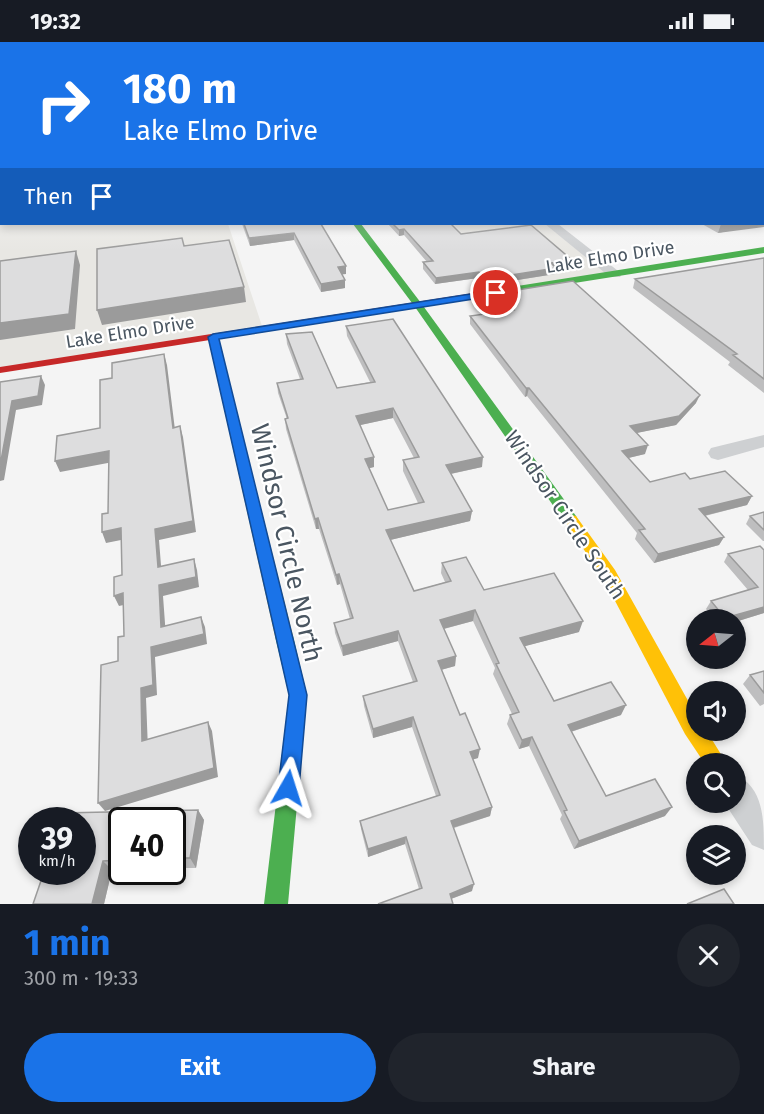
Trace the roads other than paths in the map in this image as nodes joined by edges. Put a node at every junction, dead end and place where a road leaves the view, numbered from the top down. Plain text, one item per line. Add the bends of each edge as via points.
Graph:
1 (358, 225) edge
2 (552, 225) edge
3 (764, 250) edge
4 (615, 274) junction
5 (418, 305) junction
6 (213, 337) junction
7 (0, 370) edge
8 (764, 441) edge
9 (718, 453) dead end
10 (710, 753) edge
11 (746, 806) edge
12 (764, 833) edge
13 (276, 904) edge

1 - 5 street, Windsor Circle South
2 - 4 street
3 - 4 street, Lake Elmo Drive
4 - 5 street, Lake Elmo Drive
5 - 6 street, Lake Elmo Drive
5 - 10 street, Windsor Circle South via 609,574
6 - 7 street, Lake Elmo Drive
6 - 13 street, Windsor Circle North via 298,695
8 - 9 street
11 - 12 street

